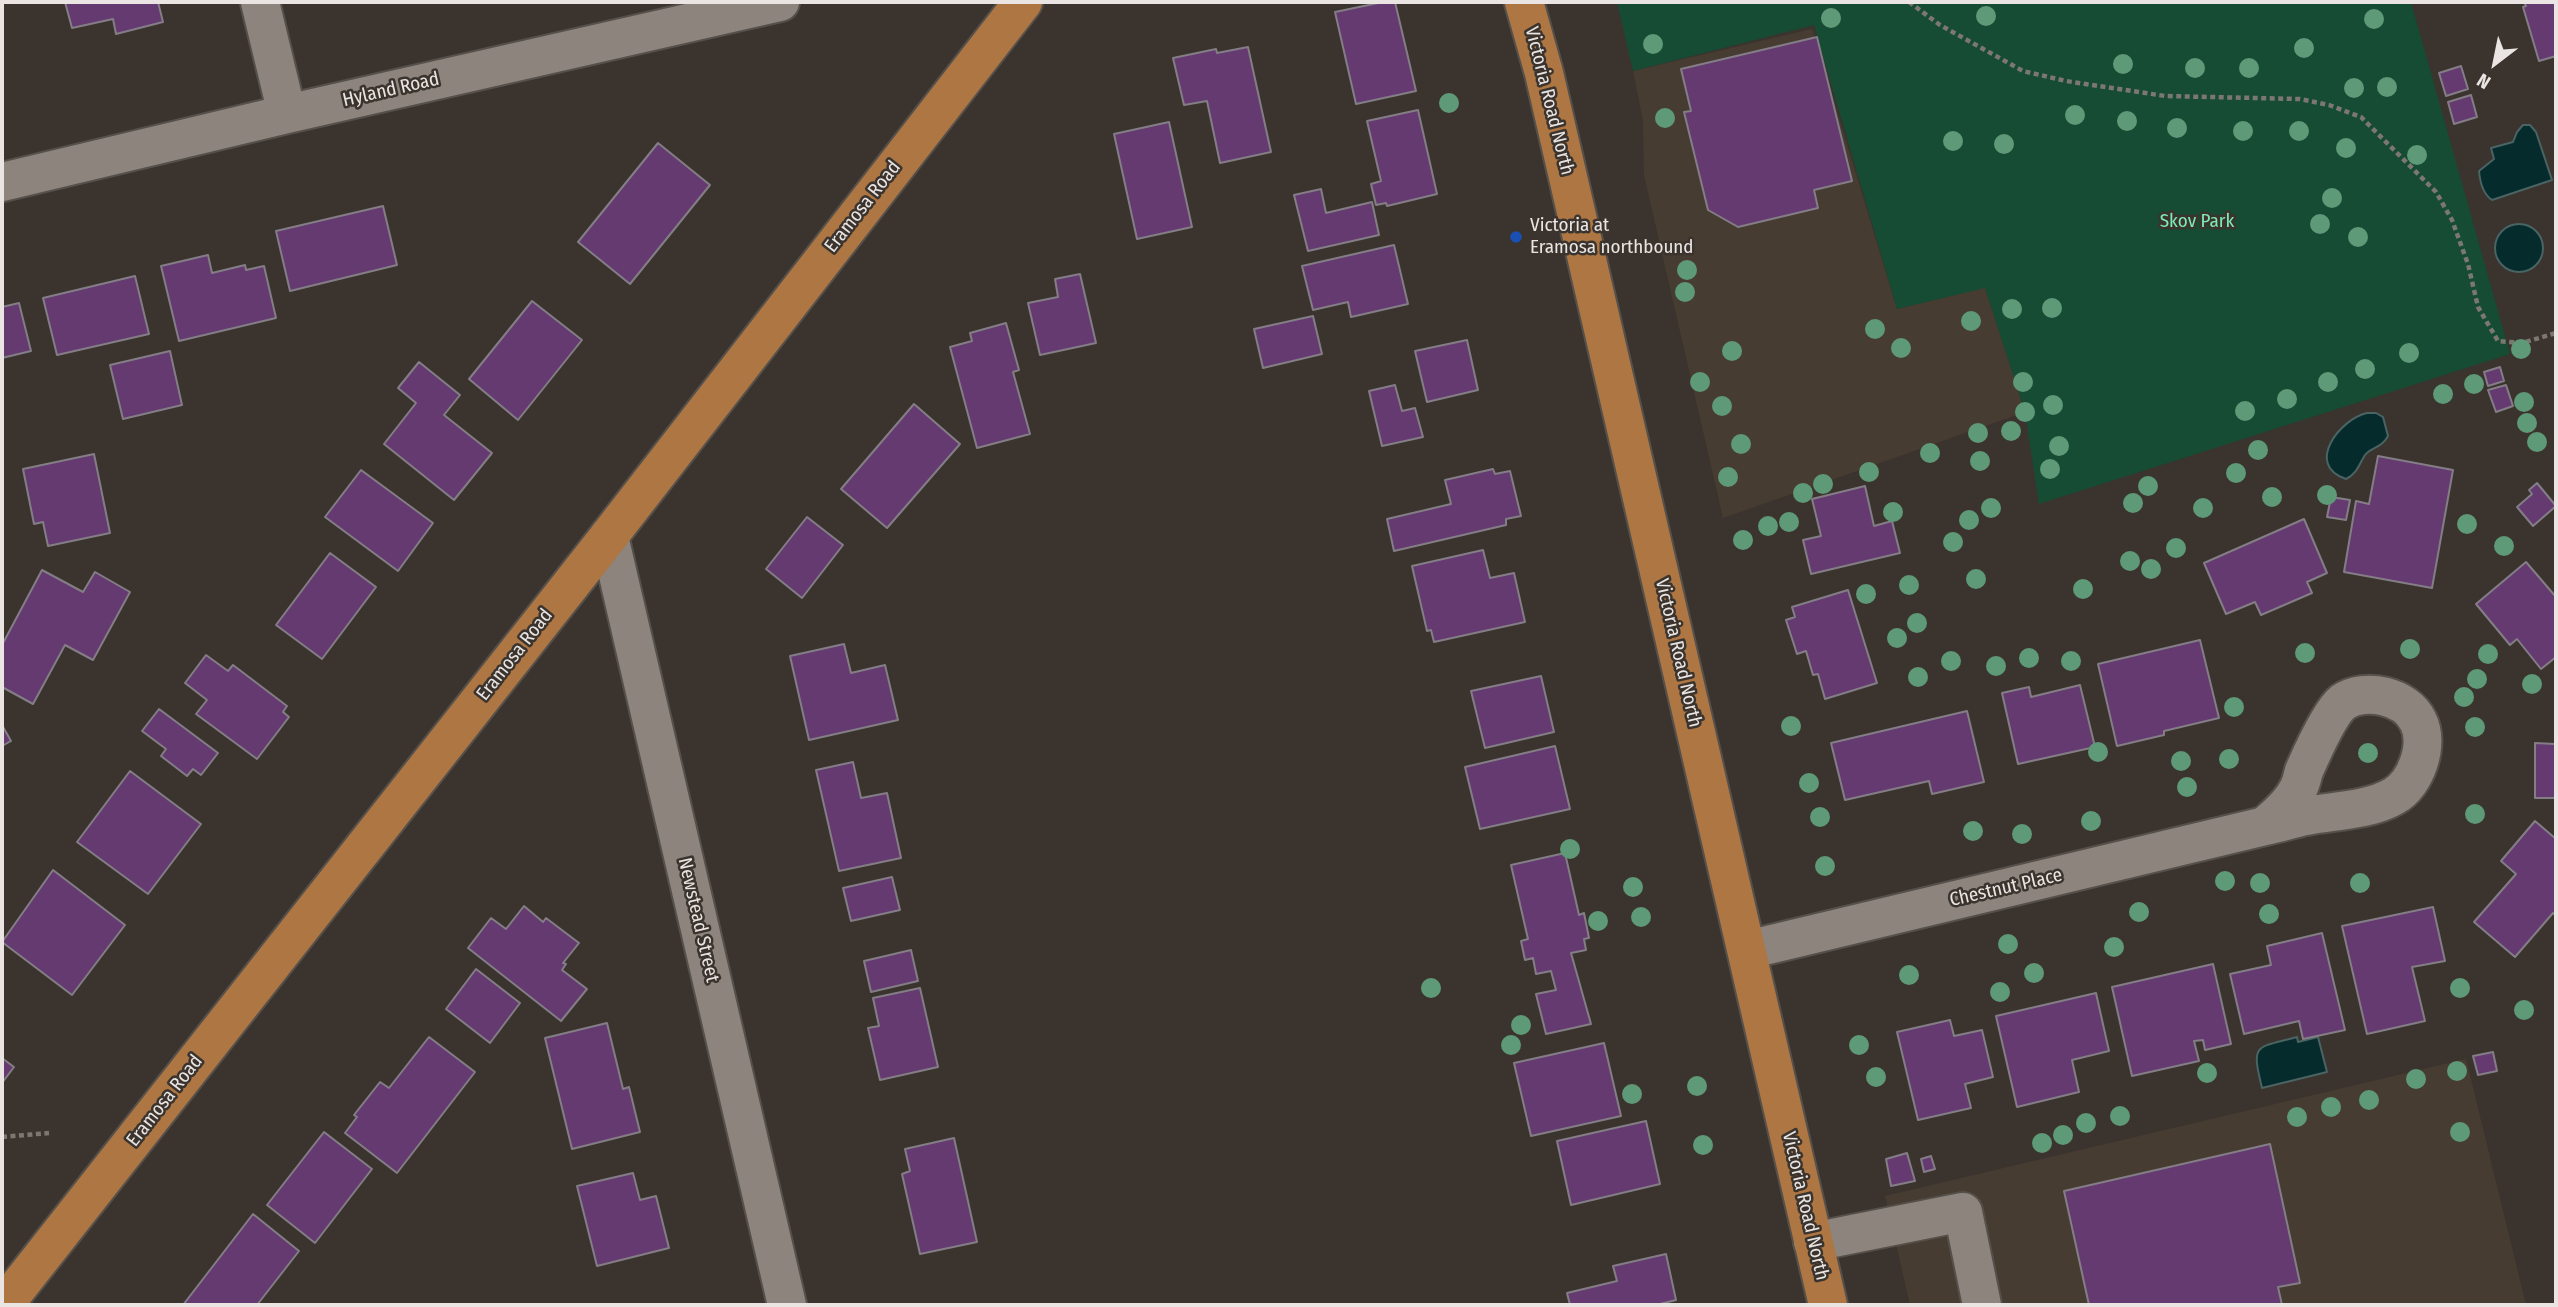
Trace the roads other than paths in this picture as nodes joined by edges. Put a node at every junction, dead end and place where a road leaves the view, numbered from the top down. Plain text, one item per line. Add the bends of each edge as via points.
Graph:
1 (260, 2) edge
2 (780, 2) edge
3 (1023, 2) edge
4 (1527, 2) edge
5 (287, 114) junction
6 (2, 182) edge
7 (609, 536) junction
8 (2265, 826) dead end
9 (1747, 950) junction
10 (1813, 1242) junction
11 (4, 1305) edge
12 (787, 1305) edge
13 (1828, 1305) edge
14 (1982, 1305) edge

1 - 5 street
2 - 5 street, Hyland Road
3 - 7 main road, Eramosa Road
4 - 9 main road, Victoria Road North
5 - 6 street, Hyland Road
7 - 11 main road, Eramosa Road
7 - 12 street, Newstead Street
8 - 9 street, Chestnut Place
9 - 10 main road, Victoria Road North
10 - 13 main road, Victoria Road North
10 - 14 street via 1963,1212

